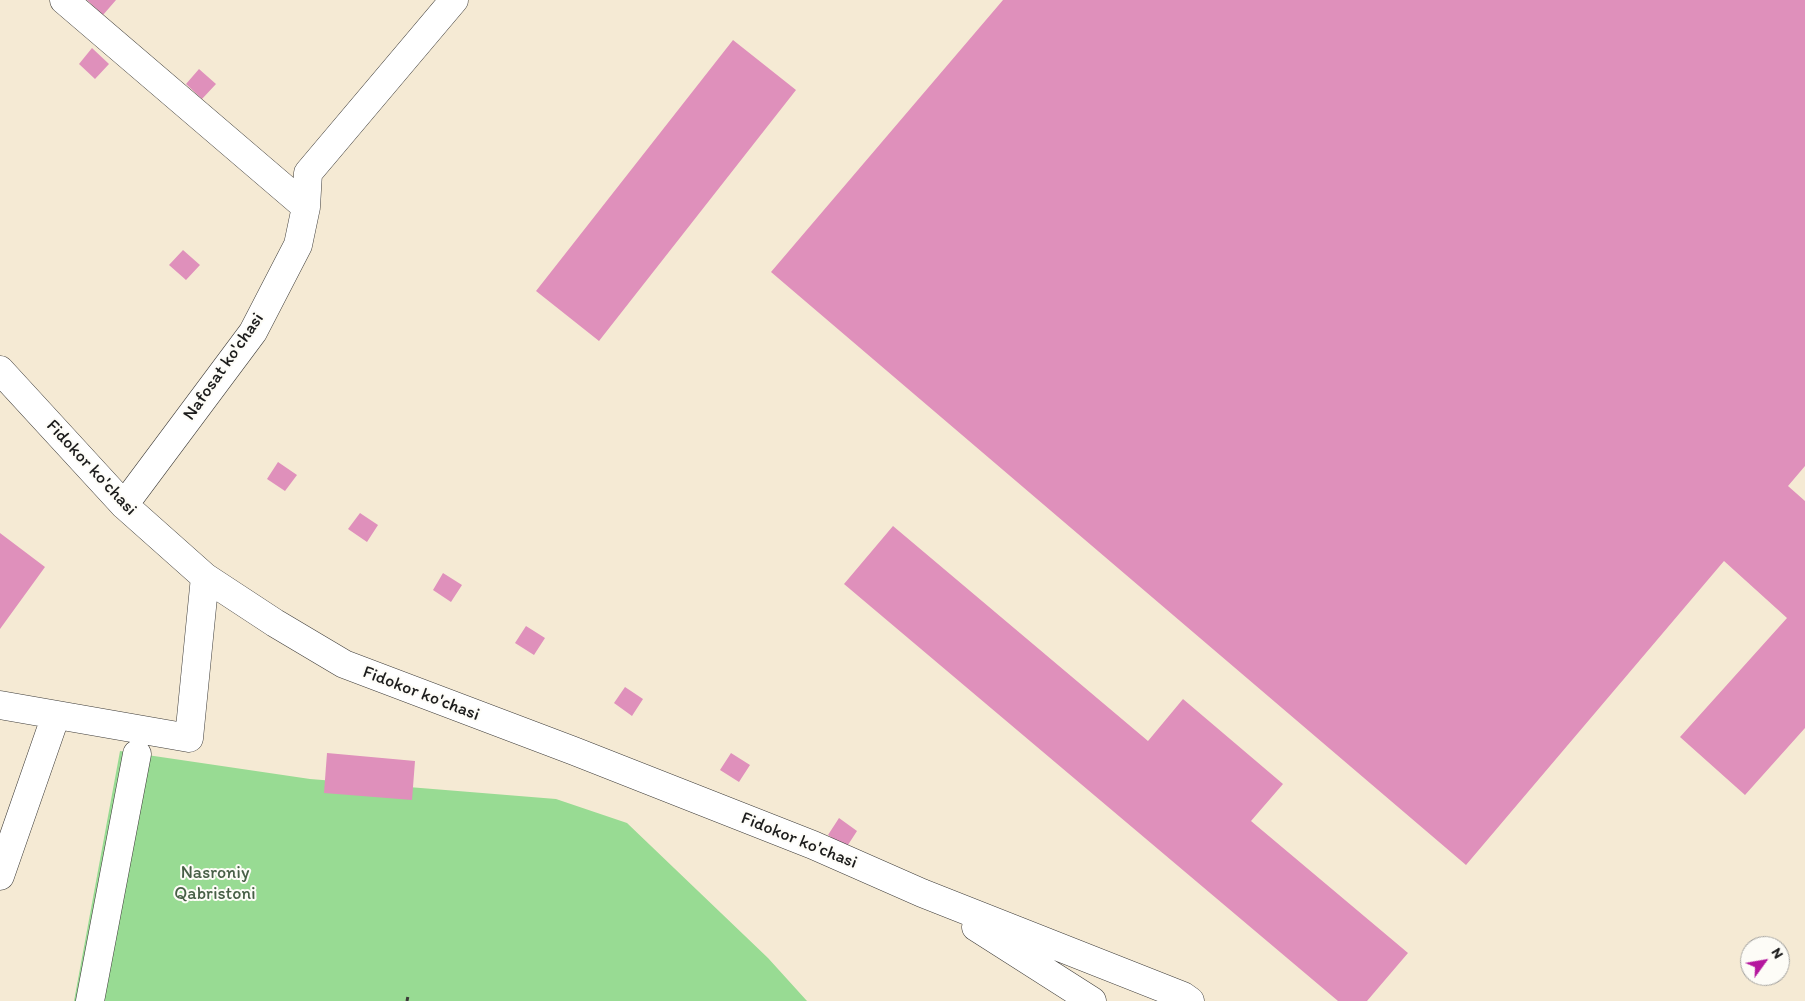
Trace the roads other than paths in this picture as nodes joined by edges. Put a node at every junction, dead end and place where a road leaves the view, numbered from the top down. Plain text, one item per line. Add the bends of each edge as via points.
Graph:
1 (64, 0) edge
2 (454, 0) edge
3 (306, 207) junction
4 (0, 370) edge
5 (124, 505) junction
6 (205, 577) junction
7 (0, 705) edge
8 (56, 715) junction
9 (137, 754) dead end
10 (0, 876) edge
11 (922, 893) junction
12 (90, 1001) edge
13 (1092, 1001) edge
14 (1190, 1001) edge

1 - 3 street
2 - 3 street, Nafosat ko'chasi via 308,173
3 - 5 street, Nafosat ko'chasi via 298,246 253,332
4 - 5 street, Fidokor ko'chasi
5 - 6 street, Fidokor ko'chasi
6 - 8 street via 188,738
6 - 11 street, Fidokor ko'chasi via 344,664 813,845
7 - 8 street
8 - 10 street
9 - 12 street
11 - 13 street, Fidokor ko'chasi
11 - 14 street, Fidokor ko'chasi

